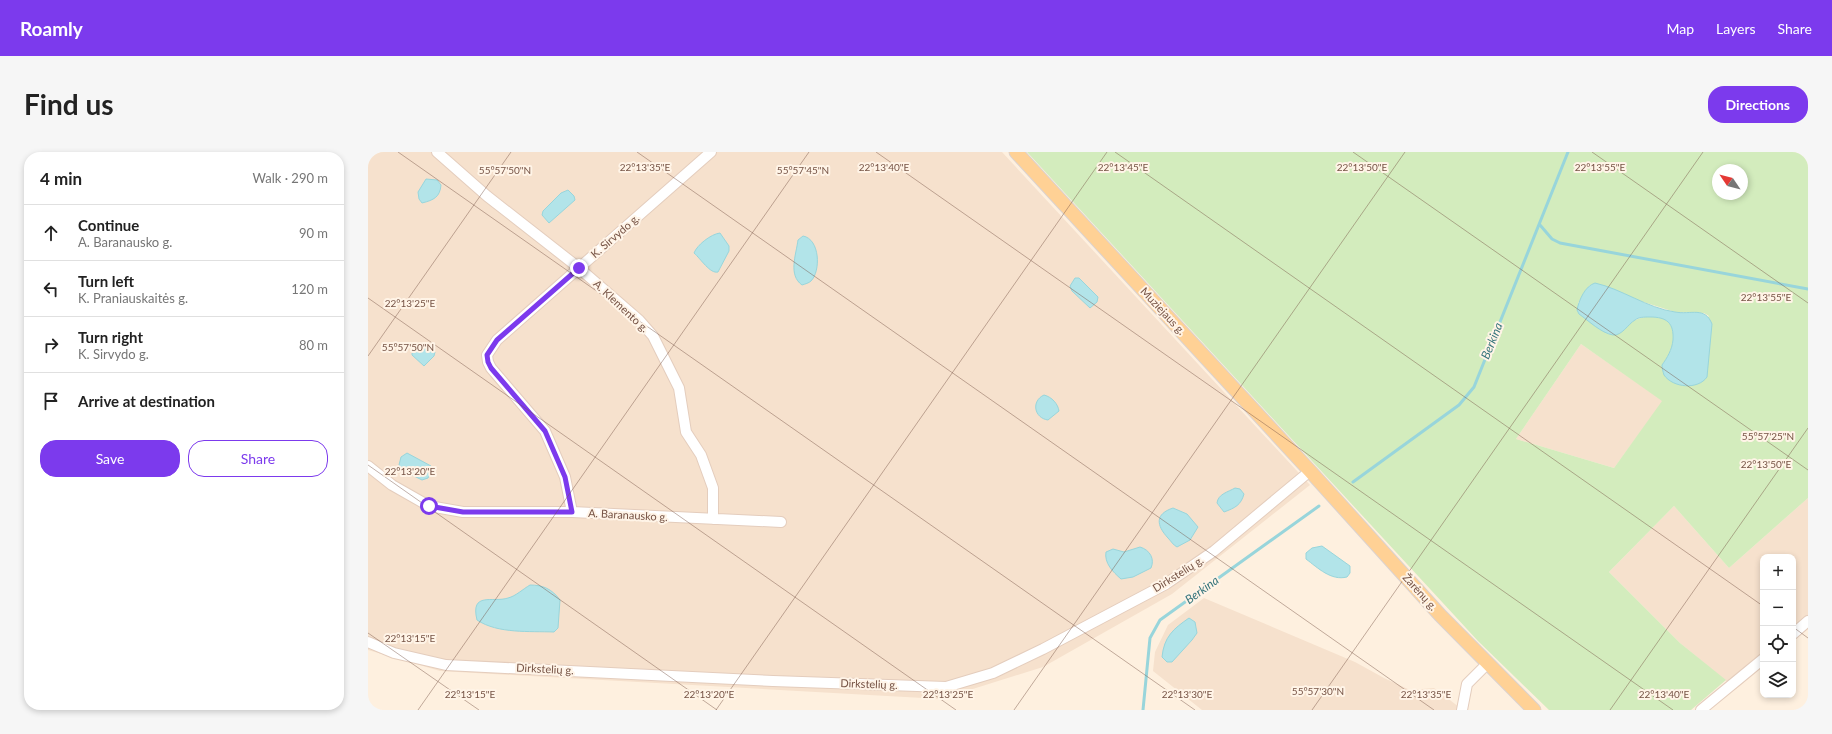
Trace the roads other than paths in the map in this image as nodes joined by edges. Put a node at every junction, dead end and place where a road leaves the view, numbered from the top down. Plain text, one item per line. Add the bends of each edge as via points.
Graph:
1 (437, 152) edge
2 (711, 152) edge
3 (1016, 152) edge
4 (579, 268) junction
5 (368, 466) edge
6 (1310, 471) junction
7 (572, 512) junction
8 (713, 519) junction
9 (781, 522) dead end
10 (1808, 621) edge
11 (1796, 631) edge
12 (368, 642) edge
13 (1760, 661) edge
14 (1488, 663) junction
15 (1462, 710) edge
16 (1534, 710) edge
17 (1701, 710) edge

1 - 4 street, A. Klemento g. via 487,196
2 - 4 street, K. Sirvydo g.
3 - 6 main road, Muziejaus g.
4 - 7 street, K. Sirvydo g. via 497,340 487,355 491,368 545,431 565,477
4 - 8 street, A. Klemento g. via 639,320 653,336 679,388 686,432 701,455 713,488
5 - 7 street, A. Baranausko g. via 392,485 429,506 463,512
6 - 12 street, Dirkstelių g. via 1214,551 1166,584 993,673 946,687 446,665 394,653
6 - 14 main road, Žarėnų g. via 1440,615
7 - 8 street, A. Baranausko g.
8 - 9 street, A. Baranausko g.
10 - 11 street
13 - 17 street
14 - 15 street via 1467,684
14 - 16 main road, Žarėnų g.

